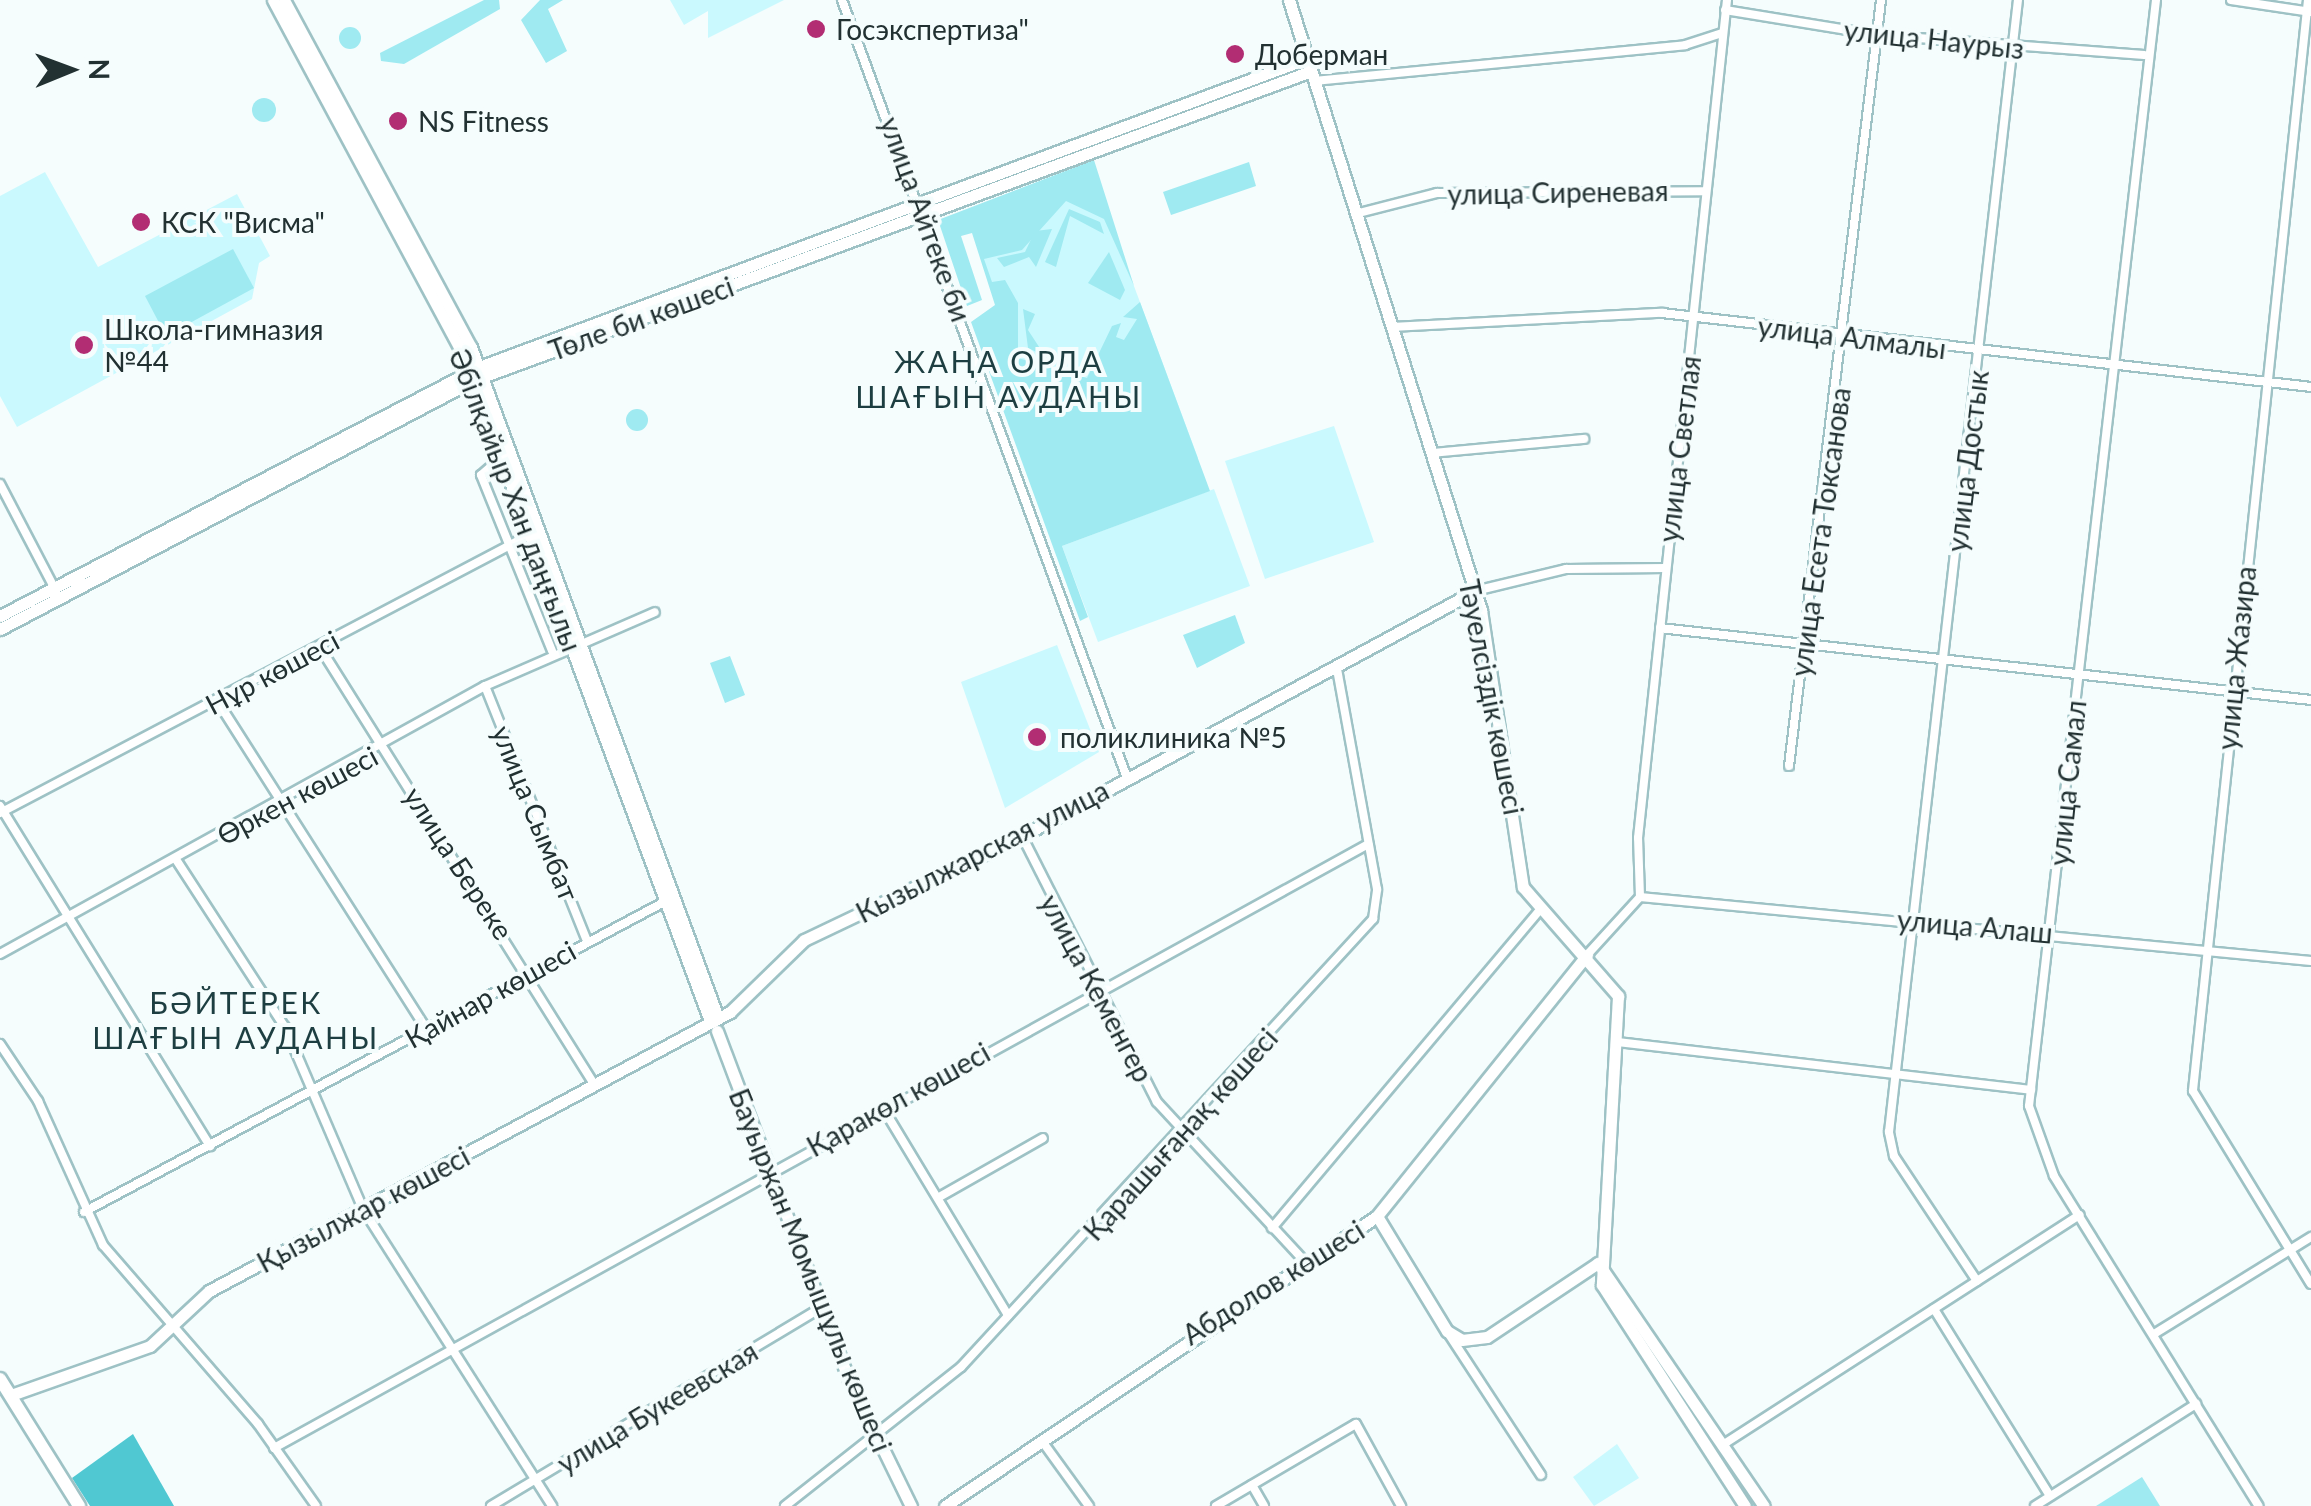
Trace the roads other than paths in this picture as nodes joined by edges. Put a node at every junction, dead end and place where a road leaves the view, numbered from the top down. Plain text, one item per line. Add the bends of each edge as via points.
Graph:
1 (273, 0) edge
2 (284, 0) edge
3 (842, 0) edge
4 (1289, 0) edge
5 (1881, 0) edge
6 (2018, 0) edge
7 (2156, 0) edge
8 (2231, 0) edge
9 (2308, 0) edge
10 (1726, 5) edge
11 (2309, 12) edge
12 (1722, 33) junction
13 (1878, 35) junction
14 (2014, 48) junction
15 (2144, 55) junction
16 (1310, 70) junction
17 (1704, 191) junction
18 (924, 209) junction
19 (1355, 214) junction
20 (1694, 316) junction
21 (1392, 327) junction
22 (1846, 337) junction
23 (1980, 353) junction
24 (2115, 367) junction
25 (476, 373) junction
26 (2263, 383) junction
27 (2311, 387) edge
28 (1584, 439) dead end
29 (1432, 453) junction
30 (503, 456) junction
31 (0, 484) edge
32 (538, 536) junction
33 (509, 544) junction
34 (1666, 568) junction
35 (1475, 591) junction
36 (57, 592) junction
37 (655, 612) dead end
38 (0, 616) edge
39 (1660, 628) junction
40 (0, 629) edge
41 (582, 640) junction
42 (1803, 644) junction
43 (319, 646) junction
44 (552, 651) junction
45 (1944, 658) junction
46 (1337, 668) junction
47 (2080, 672) junction
48 (485, 686) junction
49 (2233, 691) junction
50 (2311, 700) edge
51 (218, 702) junction
52 (384, 749) junction
53 (1789, 766) dead end
54 (1127, 778) junction
55 (278, 804) junction
56 (1, 810) edge
57 (1022, 836) junction
58 (1368, 844) junction
59 (177, 860) junction
60 (1640, 898) junction
61 (666, 902) junction
62 (1538, 912) junction
63 (71, 920) junction
64 (1914, 921) junction
65 (2050, 934) junction
66 (586, 939) junction
67 (2207, 950) junction
68 (0, 954) edge
69 (1586, 955) junction
70 (2311, 961) edge
71 (531, 972) junction
72 (1098, 989) junction
73 (715, 1023) junction
74 (426, 1029) junction
75 (1617, 1042) junction
76 (0, 1044) edge
77 (1894, 1074) junction
78 (594, 1084) junction
79 (2031, 1090) junction
80 (317, 1093) junction
81 (883, 1108) junction
82 (1182, 1134) junction
83 (1043, 1138) dead end
84 (210, 1146) junction
85 (766, 1172) junction
86 (941, 1196) junction
87 (363, 1209) junction
88 (84, 1212) junction
89 (1376, 1216) junction
90 (2080, 1216) junction
91 (1272, 1228) junction
92 (2311, 1237) edge
93 (2290, 1251) junction
94 (1598, 1263) junction
95 (1308, 1265) junction
96 (1977, 1282) junction
97 (2311, 1284) edge
98 (822, 1308) junction
99 (1934, 1309) junction
100 (1008, 1315) junction
101 (1447, 1331) junction
102 (170, 1332) junction
103 (2154, 1334) junction
104 (448, 1344) junction
105 (0, 1379) edge
106 (10, 1395) junction
107 (2196, 1404) junction
108 (1040, 1438) junction
109 (878, 1440) junction
110 (1724, 1444) junction
111 (274, 1448) junction
112 (1540, 1475) dead end
113 (535, 1480) junction
114 (1252, 1485) junction
115 (2050, 1496) junction
116 (79, 1506) edge
117 (316, 1506) edge
118 (492, 1506) edge
119 (552, 1506) edge
120 (786, 1506) edge
121 (911, 1506) edge
122 (945, 1506) edge
123 (1089, 1506) edge
124 (1216, 1506) edge
125 (1264, 1506) edge
126 (1401, 1506) edge
127 (1745, 1506) edge
128 (1764, 1506) edge
129 (2034, 1506) edge
130 (2258, 1506) edge

1 - 25 street, Әбілқайыр Хан даңғылы
2 - 25 street, Әбілқайыр Хан даңғылы
3 - 18 street, улица Айтеке би
4 - 16 street, Тәуелсіздік көшесі
5 - 13 street, улица Есета Токсанова
6 - 14 street, улица Достык
7 - 15 street, улица Самал
8 - 11 street
9 - 11 street, улица Жазира
10 - 12 street, улица Светлая
10 - 13 street, улица Наурыз
11 - 26 street, улица Жазира
12 - 16 street via 1684,45
12 - 17 street, улица Светлая
13 - 14 street, улица Наурыз
13 - 22 street, улица Есета Токсанова
14 - 15 street, улица Наурыз
14 - 23 street, улица Достык
15 - 24 street, улица Самал
16 - 18 street, Төле би көшесі
16 - 19 street, Тәуелсіздік көшесі
17 - 19 street, улица Сиреневая via 1437,193
17 - 20 street, улица Светлая
18 - 25 street, Төле би көшесі
18 - 54 street, улица Айтеке би
19 - 21 street, Тәуелсіздік көшесі
20 - 21 street, улица Алмалы via 1600,312
20 - 22 street, улица Алмалы
20 - 34 street, улица Светлая
21 - 29 street, Тәуелсіздік көшесі
22 - 23 street, улица Алмалы
22 - 42 street, улица Есета Токсанова
23 - 24 street, улица Алмалы
23 - 45 street, улица Достык
24 - 26 street, улица Алмалы
24 - 47 street, улица Самал
25 - 30 street, Әбілқайыр Хан даңғылы
25 - 32 street, Әбілқайыр Хан даңғылы
25 - 36 street, Төле би көшесі
26 - 27 street, улица Алмалы
26 - 49 street, улица Жазира
28 - 29 street
29 - 35 street, Тәуелсіздік көшесі
30 - 32 street, Әбілқайыр Хан даңғылы
30 - 33 street via 481,476
31 - 36 street
32 - 33 street, Нұр көшесі
32 - 41 street, Әбілқайыр Хан даңғылы
33 - 43 street, Нұр көшесі
33 - 44 street
34 - 35 street via 1566,568
34 - 39 street, улица Светлая
35 - 46 street, Кызылжарская улица
35 - 62 street, Тәуелсіздік көшесі via 1519,872
36 - 38 street, Төле би көшесі
36 - 40 street, Төле би көшесі
37 - 41 street, Өркен көшесі
39 - 42 street
39 - 60 street, улица Светлая
41 - 44 street, Өркен көшесі
41 - 61 street, Әбілқайыр Хан даңғылы
41 - 73 street, Әбілқайыр Хан даңғылы
42 - 45 street
42 - 53 street, улица Есета Токсанова
43 - 51 street, Нұр көшесі
43 - 52 street, улица Береке
44 - 48 street, Өркен көшесі
45 - 47 street
45 - 64 street, улица Достык
46 - 54 street, Кызылжарская улица
46 - 58 street, Қарашығанақ көшесі
47 - 49 street
47 - 65 street, улица Самал
48 - 52 street, Өркен көшесі
48 - 66 street, улица Сымбат
49 - 50 street
49 - 67 street, улица Жазира
51 - 55 street
51 - 56 street, Нұр көшесі
52 - 55 street, Өркен көшесі
52 - 71 street, улица Береке
54 - 57 street, Кызылжарская улица
55 - 59 street, Өркен көшесі
55 - 74 street
56 - 63 street
57 - 72 street, улица Кеменгер
57 - 73 street, Кызылжарская улица via 804,940 746,1002
58 - 72 street, Қаракөл көшесі
58 - 82 street, Қарашығанақ көшесі via 1373,919
59 - 63 street, Өркен көшесі
59 - 80 street
60 - 64 street, улица Алаш
60 - 69 street
61 - 66 street, Қайнар көшесі
61 - 73 street, Әбілқайыр Хан даңғылы
62 - 69 street, Тәуелсіздік көшесі
62 - 91 street
63 - 68 street, Өркен көшесі
63 - 84 street
64 - 65 street, улица Алаш
64 - 77 street, улица Достык
65 - 67 street, улица Алаш
65 - 79 street, улица Самал
66 - 71 street, Қайнар көшесі
67 - 70 street, улица Алаш
67 - 93 street, улица Жазира via 2193,1091
69 - 75 street, Тәуелсіздік көшесі via 1618,996
69 - 89 street, Абдолов көшесі
71 - 74 street, Қайнар көшесі
71 - 78 street, улица Береке
72 - 81 street, Қаракөл көшесі
72 - 82 street, улица Кеменгер
73 - 78 street, Қызылжар көшесі
73 - 85 street, Бауыржан Момышұлы көшесі
74 - 80 street, Қайнар көшесі
75 - 77 street
75 - 94 street, Тәуелсіздік көшесі
76 - 88 street via 38,1101
77 - 79 street
77 - 96 street, улица Достык via 1894,1156
78 - 87 street, Қызылжар көшесі
79 - 90 street, улица Самал via 2033,1137
80 - 84 street, Қайнар көшесі
80 - 87 street
81 - 85 street, Қаракөл көшесі
81 - 86 street
82 - 91 street, улица Кеменгер
82 - 100 street, Қарашығанақ көшесі
83 - 86 street
84 - 88 street, Қайнар көшесі
85 - 98 street, Бауыржан Момышұлы көшесі
85 - 104 street, Қаракөл көшесі
86 - 100 street
87 - 102 street, Қызылжар көшесі via 209,1291
87 - 104 street
88 - 102 street
89 - 95 street, Абдолов көшесі
89 - 101 street
90 - 96 street
90 - 103 street, улица Самал
91 - 95 street, улица Кеменгер
92 - 93 street
93 - 97 street, улица Жазира
93 - 103 street
94 - 101 street via 1487,1337
94 - 110 street
94 - 127 street, Тәуелсіздік көшесі via 1602,1284
95 - 108 street, Абдолов көшесі
96 - 99 street
98 - 109 street, Бауыржан Момышұлы көшесі
98 - 113 street, улица Букеевская
99 - 110 street
99 - 115 street
100 - 109 street, Қарашығанақ көшесі
101 - 112 street
102 - 106 street, Қызылжар көшесі
102 - 111 street via 210,1365
103 - 107 street, улица Самал
104 - 111 street, Қаракөл көшесі
104 - 113 street
105 - 106 main road
106 - 116 main road
107 - 115 street
107 - 130 street, улица Самал
108 - 122 street, Абдолов көшесі
108 - 123 street
109 - 120 street, Қарашығанақ көшесі
109 - 121 street, Бауыржан Момышұлы көшесі
110 - 128 street
111 - 117 street
113 - 118 street, улица Букеевская
113 - 119 street
114 - 124 street
114 - 125 street
114 - 126 street via 1356,1424
115 - 129 street

